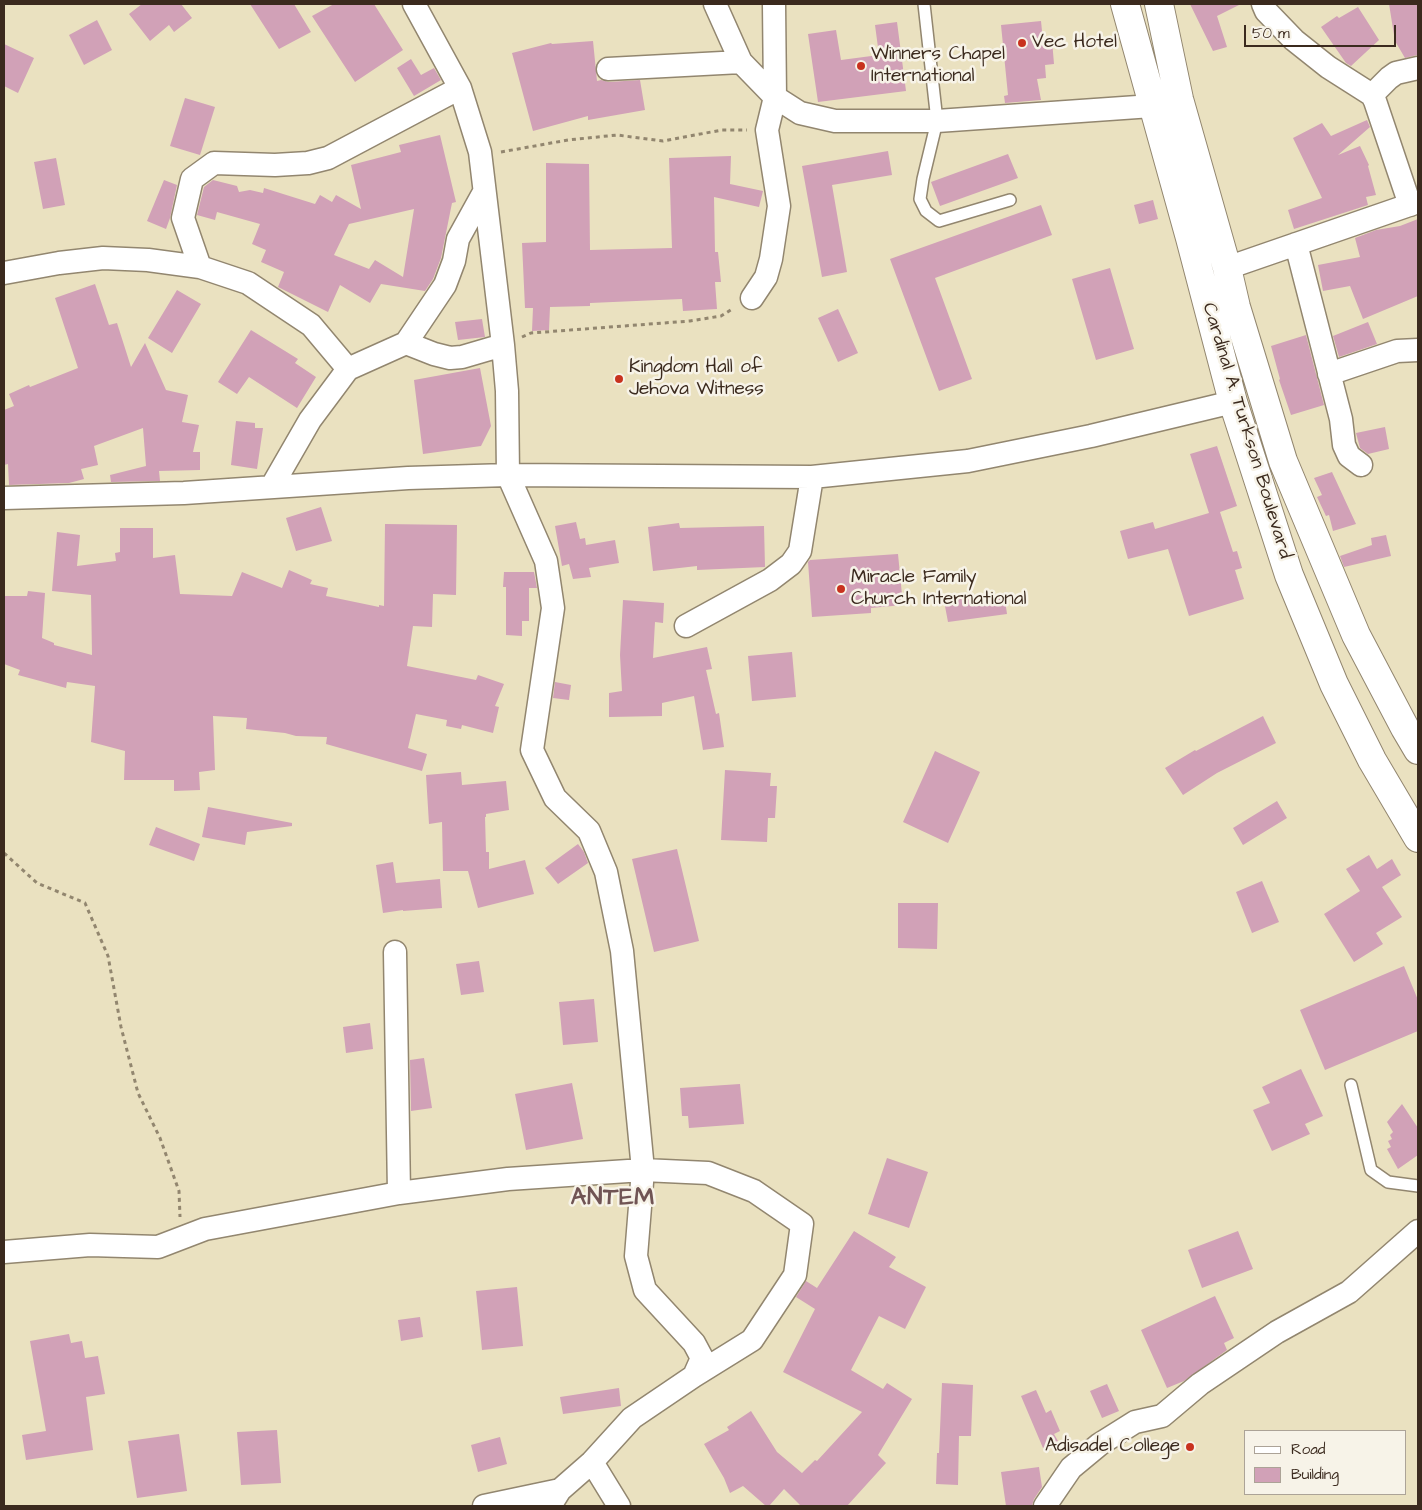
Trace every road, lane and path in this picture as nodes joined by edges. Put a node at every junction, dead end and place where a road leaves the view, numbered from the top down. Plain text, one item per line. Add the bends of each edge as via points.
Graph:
1 (414, 4) edge
2 (715, 4) edge
3 (774, 4) edge
4 (924, 4) edge
5 (1125, 4) edge
6 (1159, 4) edge
7 (1263, 4) edge
8 (741, 62) junction
9 (1418, 68) edge
10 (608, 69) dead end
11 (460, 88) junction
12 (1372, 96) junction
13 (775, 97) junction
14 (1152, 106) junction
15 (937, 120) junction
16 (767, 130) junction
17 (480, 152) junction
18 (484, 192) junction
19 (1010, 200) dead end
20 (1414, 203) edge
21 (1296, 244) junction
22 (200, 267) junction
23 (4, 273) edge
24 (1230, 281) junction
25 (752, 298) joint
26 (1207, 300) junction
27 (406, 343) junction
28 (503, 345) junction
29 (1418, 350) edge
30 (348, 369) junction
31 (1330, 374) junction
32 (1233, 402) junction
33 (1361, 465) dead end
34 (508, 475) junction
35 (812, 478) junction
36 (272, 486) junction
37 (4, 498) edge
38 (686, 626) dead end
39 (1418, 750) edge
40 (1418, 838) edge
41 (4, 852) edge
42 (395, 952) dead end
43 (1351, 1085) dead end
44 (643, 1170) junction
45 (1418, 1186) edge
46 (399, 1193) junction
47 (1418, 1230) edge
48 (181, 1238) junction
49 (4, 1252) edge
50 (694, 1376) junction
51 (592, 1462) junction
52 (555, 1498) edge
53 (484, 1506) edge
54 (619, 1506) edge
55 (1045, 1506) edge

1 - 11 street
2 - 8 street
3 - 13 street
4 - 15 lane
5 - 14 street, Cardinal A. Turkson Boulevard
6 - 24 street, Cardinal A. Turkson Boulevard via 1179,99
7 - 12 street via 1294,40
8 - 10 street
8 - 13 street
9 - 12 street via 1396,73
11 - 17 street
11 - 22 street via 328,158 275,165 214,163 192,179 182,218
12 - 20 street
13 - 15 street via 800,113 834,121
13 - 16 street
14 - 15 street
14 - 26 street, Cardinal A. Turkson Boulevard
15 - 19 lane via 920,199 926,212 939,220
16 - 17 path via 722,130 663,141 617,135 506,152
16 - 25 street via 779,206 766,277
17 - 18 street
18 - 27 street via 458,239 445,285
18 - 28 street
20 - 21 street
21 - 24 street
21 - 31 street
22 - 23 street via 103,258 59,262
22 - 30 street via 248,283 311,325
24 - 26 street
24 - 39 street, Cardinal A. Turkson Boulevard via 1283,461 1356,636
25 - 28 path via 720,316 531,333
26 - 32 street, Cardinal A. Turkson Boulevard
27 - 28 street via 450,358
27 - 30 street
28 - 34 street
29 - 31 street via 1397,351
30 - 36 street via 310,420
31 - 33 street via 1344,444 1349,456
32 - 35 street via 968,461
32 - 40 street, Cardinal A. Turkson Boulevard via 1289,575 1330,675 1372,760
34 - 35 street
34 - 36 street
34 - 44 street via 546,562 553,608 532,750 555,798 589,831 606,872 622,950
35 - 38 street via 800,551 791,564 770,580
36 - 37 street via 184,493
41 - 48 path via 37,883 85,903 108,956 138,1093 160,1138 179,1191
42 - 46 street
43 - 45 lane via 1371,1170 1388,1182
44 - 46 street via 508,1179
44 - 50 street via 636,1256 645,1290 694,1343 702,1358
44 - 50 street via 708,1173 754,1191 802,1224 795,1275 752,1340
46 - 48 street via 205,1229
47 - 55 street via 1349,1292 1277,1332 1200,1384 1162,1416 1135,1422 1100,1444 1071,1468
48 - 49 street via 158,1247 90,1245
50 - 51 street via 632,1418
51 - 52 street
51 - 54 street
52 - 53 street

